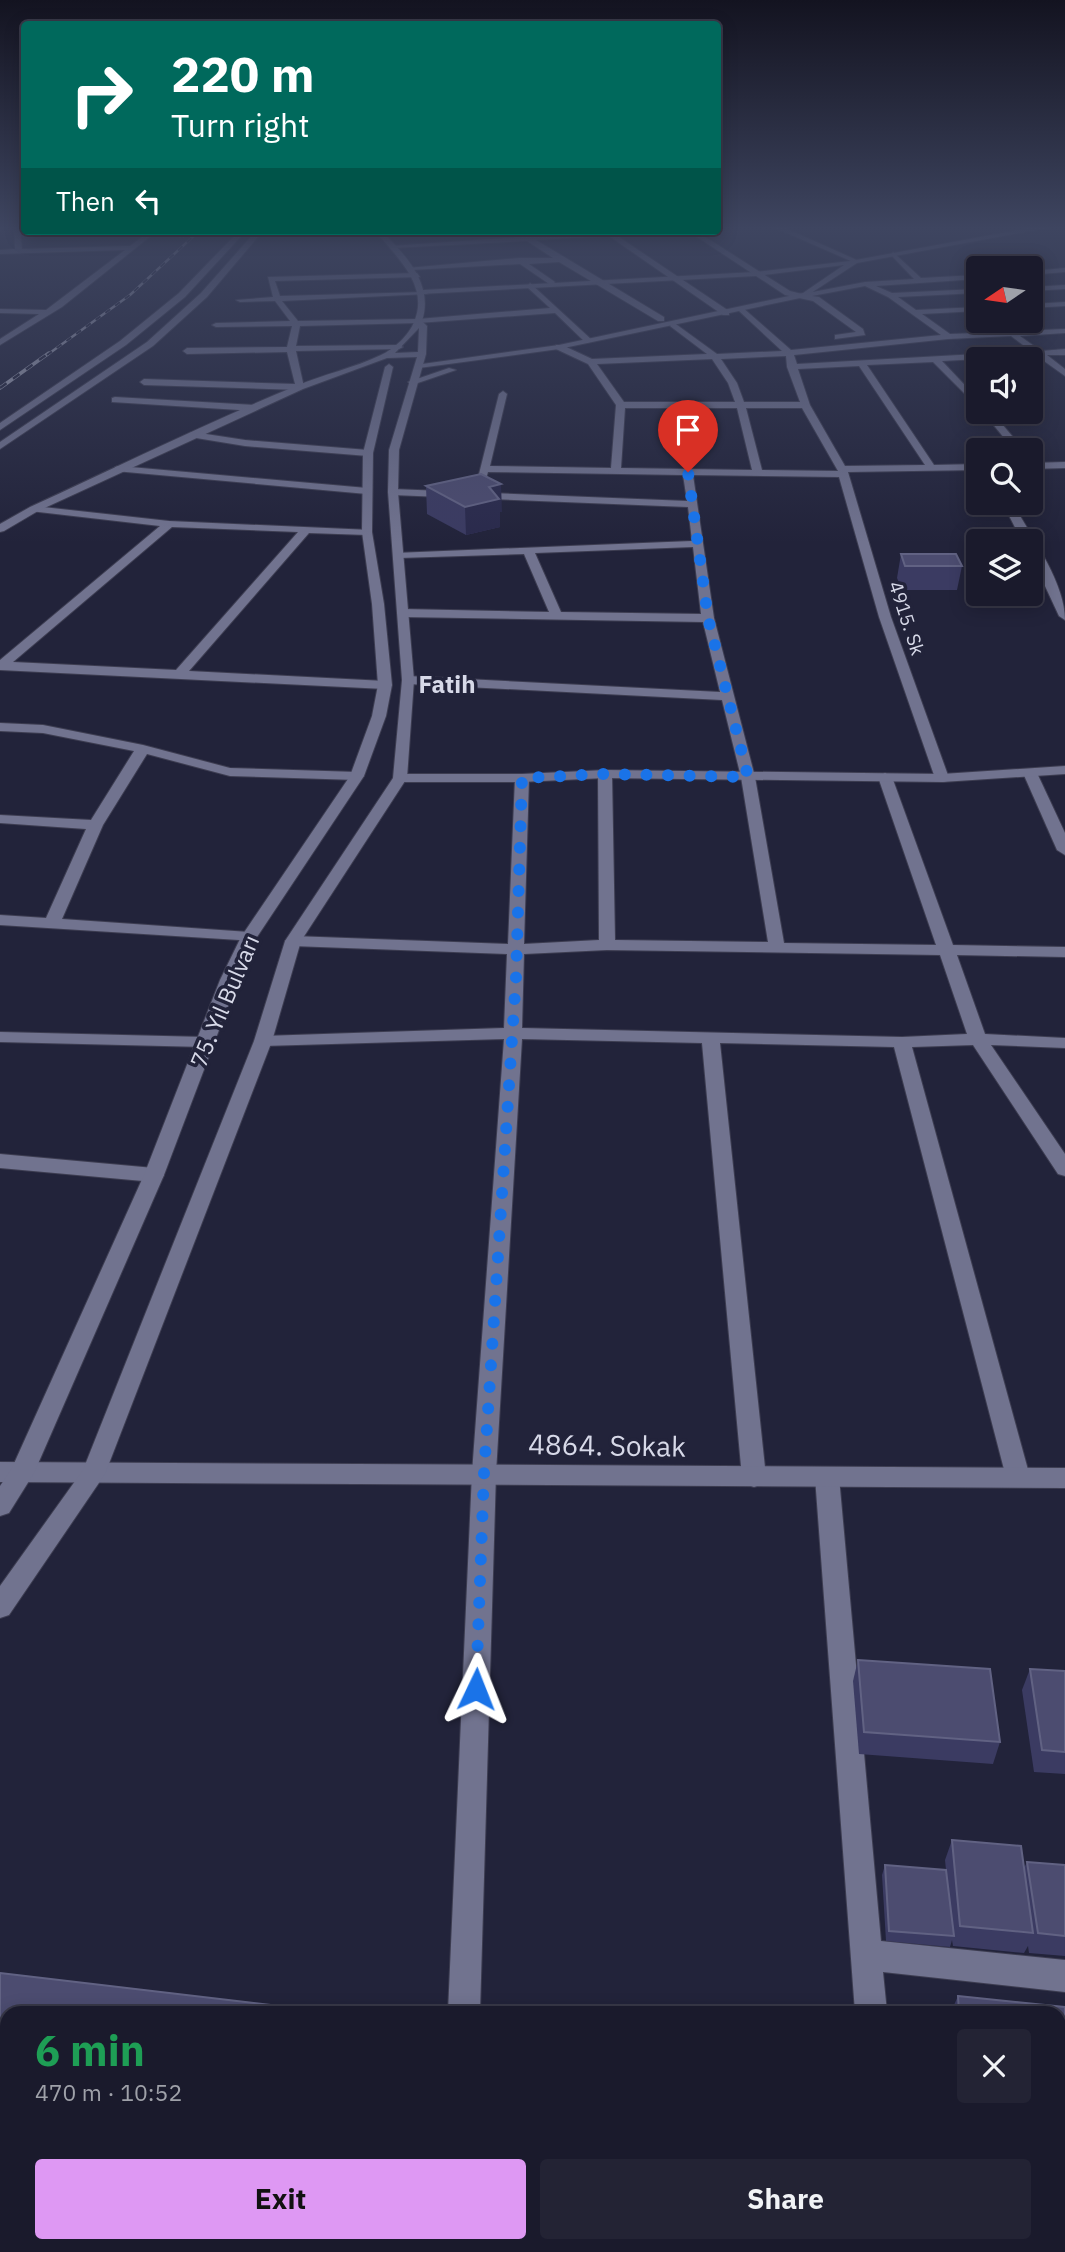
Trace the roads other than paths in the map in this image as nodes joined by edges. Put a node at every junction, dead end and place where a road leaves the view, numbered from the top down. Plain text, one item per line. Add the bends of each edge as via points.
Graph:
1 (17, 332) edge
2 (136, 332) edge
3 (163, 332) edge
4 (294, 332) edge
5 (410, 332) edge
6 (423, 332) edge
7 (580, 332) edge
8 (633, 332) edge
9 (683, 332) edge
10 (767, 332) edge
11 (860, 332) edge
12 (942, 332) edge
13 (1046, 332) edge
14 (1013, 334) junction
15 (948, 337) junction
16 (827, 338) dead end
17 (789, 340) dead end
18 (589, 341) junction
19 (776, 341) junction
20 (0, 343) edge
21 (559, 346) junction
22 (399, 347) junction
23 (1032, 347) edge
24 (291, 349) junction
25 (543, 349) junction
26 (187, 351) dead end
27 (1065, 352) edge
28 (789, 353) junction
29 (1043, 353) edge
30 (422, 354) junction
31 (1043, 354) edge
32 (506, 355) junction
33 (715, 357) junction
34 (966, 357) edge
35 (934, 358) junction
36 (591, 362) junction
37 (861, 363) junction
38 (390, 364) junction
39 (415, 365) junction
40 (791, 366) junction
41 (1061, 366) edge
42 (1065, 373) edge
43 (144, 382) dead end
44 (412, 382) junction
45 (300, 387) junction
46 (966, 391) edge
47 (503, 394) dead end
48 (115, 400) dead end
49 (740, 404) junction
50 (621, 405) junction
51 (805, 405) junction
52 (259, 407) junction
53 (997, 424) edge
54 (0, 427) edge
55 (193, 435) junction
56 (1009, 438) edge
57 (0, 446) edge
58 (368, 453) junction
59 (1043, 465) edge
60 (1065, 465) edge
61 (931, 467) junction
62 (966, 467) edge
63 (119, 469) junction
64 (484, 469) junction
65 (843, 471) junction
66 (616, 472) junction
67 (688, 472) junction
68 (758, 473) junction
69 (367, 491) junction
70 (393, 492) junction
71 (476, 494) junction
72 (694, 504) junction
73 (34, 509) junction
74 (169, 524) junction
75 (0, 529) edge
76 (306, 530) junction
77 (367, 532) junction
78 (697, 544) junction
79 (528, 549) junction
80 (399, 555) junction
81 (1043, 561) edge
82 (403, 613) junction
83 (556, 615) junction
84 (1065, 616) edge
85 (708, 618) junction
86 (0, 666) edge
87 (179, 675) junction
88 (408, 680) junction
89 (385, 685) junction
90 (727, 696) junction
91 (0, 727) edge
92 (143, 749) junction
93 (1065, 770) edge
94 (605, 774) junction
95 (1030, 774) junction
96 (357, 776) junction
97 (748, 777) junction
98 (885, 777) junction
99 (400, 778) junction
100 (522, 778) junction
101 (942, 778) junction
102 (0, 819) edge
103 (95, 825) junction
104 (1065, 850) edge
105 (0, 920) edge
106 (52, 924) junction
107 (249, 937) junction
108 (293, 941) junction
109 (607, 945) junction
110 (777, 948) junction
111 (518, 949) junction
112 (944, 950) junction
113 (1065, 951) edge
114 (513, 1033) junction
115 (0, 1037) edge
116 (710, 1037) junction
117 (978, 1039) junction
118 (263, 1041) junction
119 (205, 1042) junction
120 (902, 1042) junction
121 (1065, 1043) edge
122 (0, 1161) edge
123 (1065, 1168) edge
124 (154, 1175) junction
125 (11, 1473) edge
126 (484, 1473) junction
127 (93, 1474) junction
128 (754, 1477) junction
129 (827, 1477) junction
130 (1018, 1477) junction
131 (1065, 1478) edge
132 (0, 1506) edge
133 (0, 1607) edge
134 (866, 1955) junction
135 (1065, 1976) edge
136 (464, 2006) edge
137 (870, 2006) edge

1 - 20 street
2 - 54 street
3 - 57 street
4 - 24 street
5 - 22 street
6 - 30 street
7 - 18 street
8 - 18 street
9 - 33 street
10 - 19 street
11 - 16 street
12 - 15 street
13 - 14 street
14 - 15 street
14 - 23 street
15 - 28 street
17 - 19 street
18 - 21 street
19 - 28 street
21 - 25 street
21 - 36 street
22 - 24 street
22 - 38 street
24 - 26 street
24 - 45 street
25 - 30 street
25 - 32 street
27 - 29 street
28 - 33 street
28 - 40 street, 4915. Sk
30 - 38 street
30 - 39 street
31 - 41 street
32 - 39 street
32 - 44 street
33 - 36 street
33 - 49 street
34 - 35 street
35 - 37 street
35 - 46 street
36 - 50 street
37 - 40 street
37 - 61 street
38 - 45 street
38 - 52 street
38 - 58 street, 75. Yıl Bulvarı
39 - 44 street, 75. Yıl Bulvarı
40 - 51 street, 4915. Sk
41 - 42 street
43 - 45 street
44 - 70 street, 75. Yıl Bulvarı via 394,450
45 - 52 street
47 - 64 street
48 - 52 street
49 - 50 street
49 - 51 street
49 - 68 street
50 - 66 street
51 - 65 street, 4915. Sk
52 - 55 street
53 - 56 street
55 - 58 street
55 - 63 street
58 - 69 street, 75. Yıl Bulvarı
59 - 60 street
61 - 62 street
61 - 65 street
63 - 69 street
63 - 73 street
64 - 66 street
64 - 71 street
65 - 68 street
65 - 101 street, 4915. Sk via 886,617
66 - 67 street
67 - 68 street
67 - 72 street
69 - 77 street, 75. Yıl Bulvarı
70 - 71 street
70 - 80 street, 75. Yıl Bulvarı
71 - 72 street
72 - 78 street
73 - 74 street
73 - 75 street
74 - 76 street
74 - 86 street
76 - 77 street
76 - 87 street
77 - 89 street, 75. Yıl Bulvarı
78 - 79 street
78 - 85 street
79 - 80 street
79 - 83 street
80 - 82 street, 75. Yıl Bulvarı
81 - 84 street
82 - 83 street
82 - 88 street, 75. Yıl Bulvarı
83 - 85 street
85 - 90 street
86 - 87 street
87 - 89 street
88 - 90 street
88 - 99 street, 75. Yıl Bulvarı
89 - 96 street, 75. Yıl Bulvarı
90 - 97 street
91 - 92 street via 43,729
92 - 96 street via 230,772
92 - 103 street
93 - 95 street
94 - 97 street
94 - 100 street
94 - 109 street
95 - 101 street
95 - 104 street
96 - 107 street, 75. Yıl Bulvarı
97 - 98 street
97 - 110 street
98 - 101 street
98 - 112 street
99 - 100 street
99 - 108 street, 75. Yıl Bulvarı
100 - 111 street
102 - 103 street
103 - 106 street
105 - 106 street
106 - 107 street
107 - 119 street, 75. Yıl Bulvarı
108 - 111 street
108 - 118 street, 75. Yıl Bulvarı
109 - 110 street
109 - 111 street
110 - 112 street
111 - 114 street
112 - 113 street
112 - 117 street
114 - 116 street
114 - 118 street
114 - 126 street
115 - 119 street
116 - 120 street
116 - 128 street
117 - 120 street
117 - 121 street
117 - 123 street
118 - 127 street, 75. Yıl Bulvarı
119 - 124 street, 75. Yıl Bulvarı
120 - 130 street
122 - 124 street
124 - 125 street, 75. Yıl Bulvarı
125 - 127 street, 4864. Sokak
125 - 132 street, 75. Yıl Bulvarı
126 - 127 street, 4864. Sokak
126 - 128 street, 4864. Sokak
126 - 136 street
127 - 133 street, 75. Yıl Bulvarı
128 - 129 street, 4864. Sokak
129 - 130 street, 4864. Sokak
129 - 134 street
130 - 131 street, 4864. Sokak
134 - 135 street
134 - 137 street

